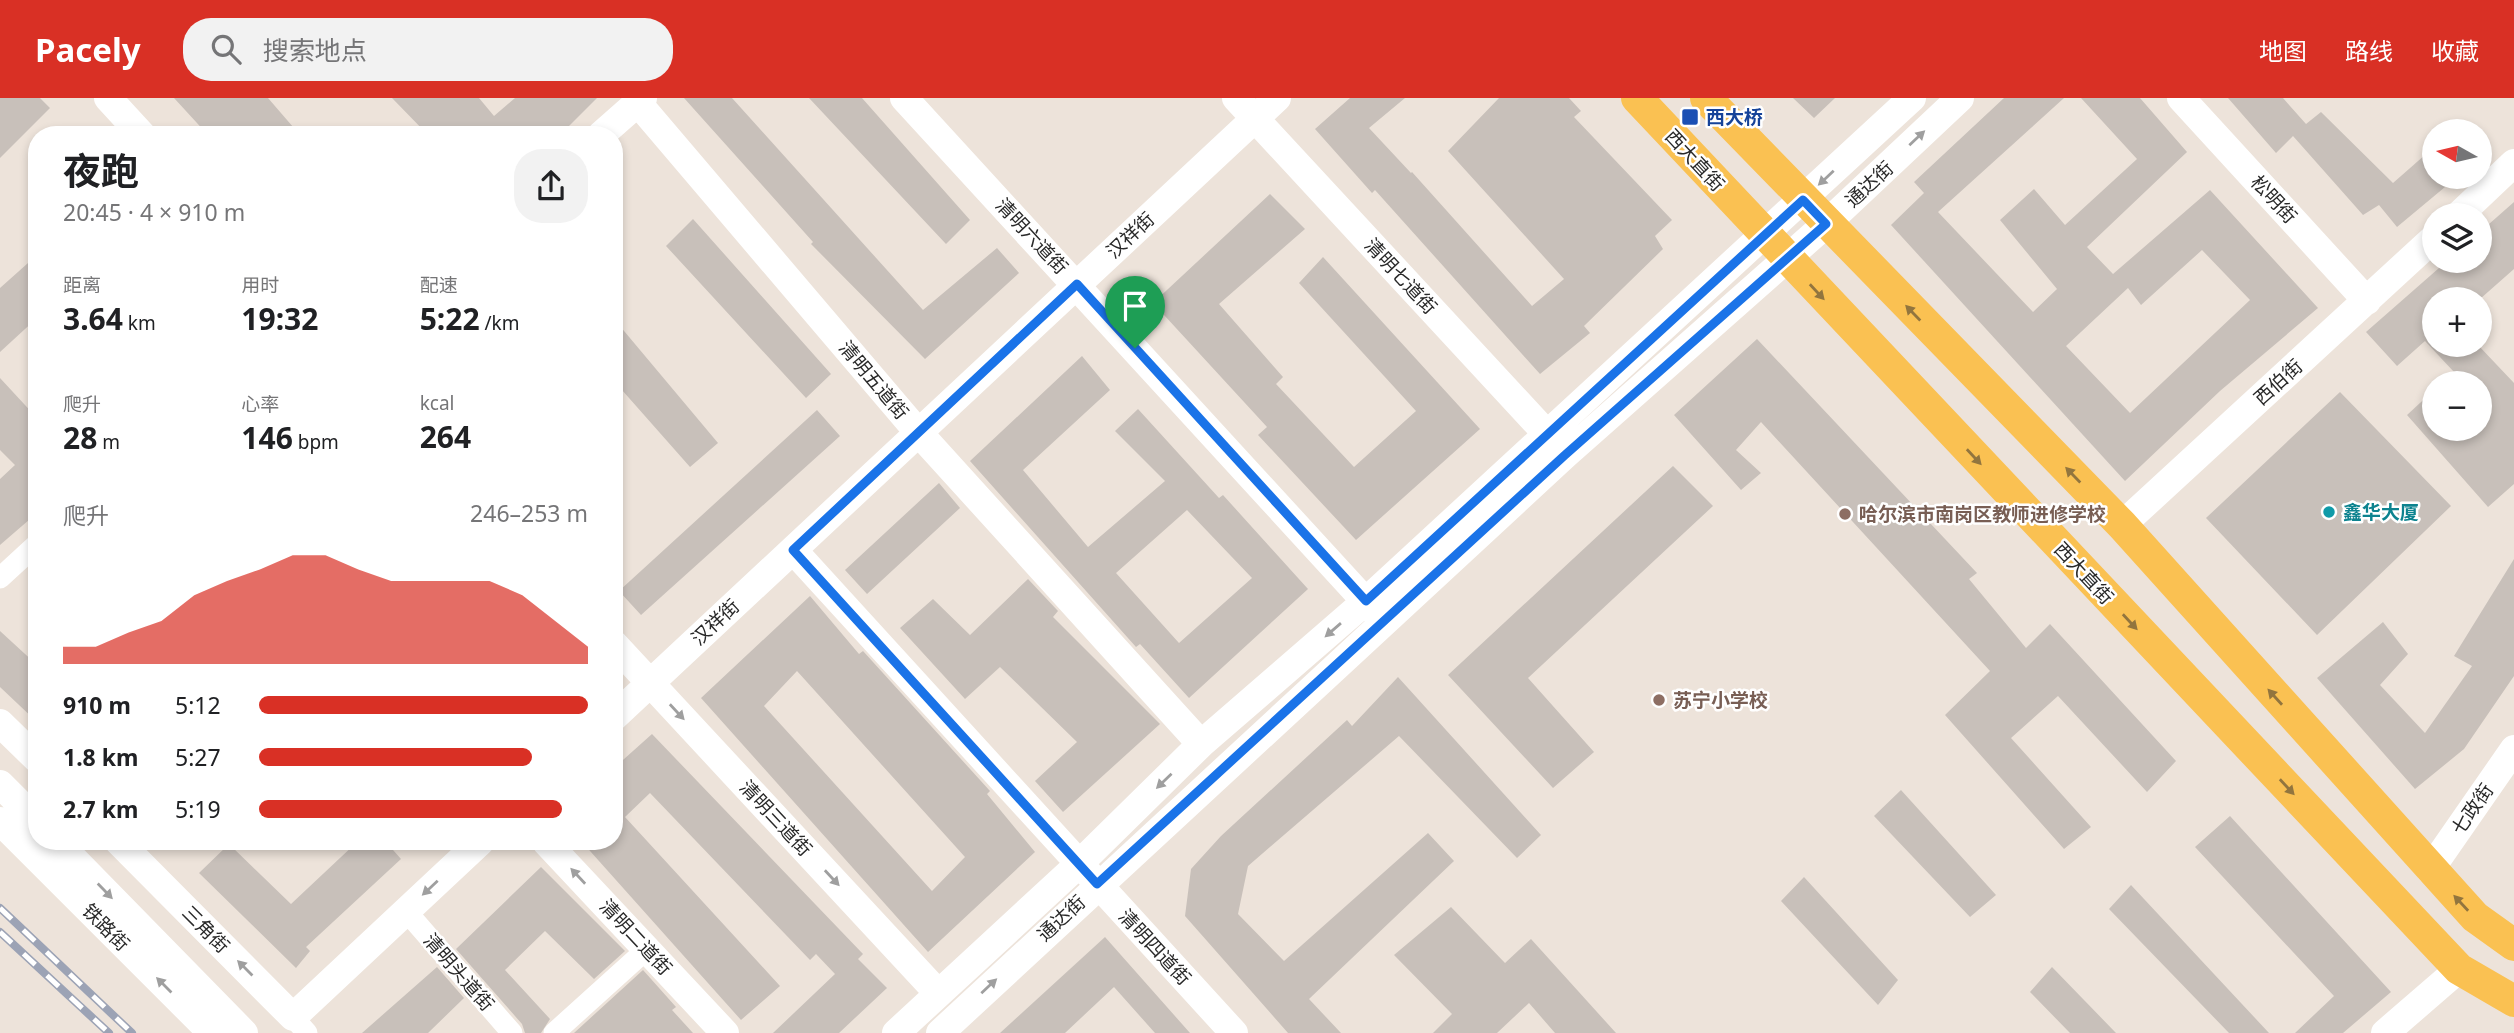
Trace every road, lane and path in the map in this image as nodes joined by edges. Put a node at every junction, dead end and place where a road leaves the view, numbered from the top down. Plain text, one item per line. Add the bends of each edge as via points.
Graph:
1 (108, 98) edge
2 (904, 98) edge
3 (1236, 98) edge
4 (1276, 98) edge
5 (1637, 98) edge
6 (1706, 98) edge
7 (1912, 98) edge
8 (1959, 98) edge
9 (2181, 98) edge
10 (640, 100) edge
11 (1255, 118) junction
12 (134, 126) edge
13 (611, 126) edge
14 (2514, 163) edge
15 (1803, 200) junction
16 (2472, 203) edge
17 (1826, 224) junction
18 (1764, 235) junction
19 (2422, 249) edge
20 (1786, 259) junction
21 (1077, 284) junction
22 (2367, 301) junction
23 (918, 432) junction
24 (1556, 445) junction
25 (2122, 525) junction
26 (793, 550) junction
27 (28, 552) edge
28 (0, 578) edge
29 (1366, 601) junction
30 (1385, 622) junction
31 (623, 653) edge
32 (650, 683) junction
33 (623, 708) edge
34 (0, 723) edge
35 (1201, 744) junction
36 (2514, 749) edge
37 (28, 751) edge
38 (0, 784) edge
39 (28, 812) edge
40 (0, 821) edge
41 (28, 849) edge
42 (29, 850) edge
43 (65, 850) edge
44 (127, 850) edge
45 (471, 850) edge
46 (554, 850) edge
47 (2430, 870) junction
48 (1088, 874) junction
49 (406, 911) junction
50 (2514, 945) edge
51 (647, 949) junction
52 (2459, 969) junction
53 (938, 993) junction
54 (2514, 1001) edge
55 (300, 1025) edge
56 (212, 1033) edge
57 (244, 1033) edge
58 (512, 1033) edge
59 (554, 1033) edge
60 (725, 1033) edge
61 (895, 1033) edge
62 (940, 1033) edge
63 (1234, 1033) edge
64 (2385, 1033) edge

1 - 12 street
2 - 21 street, 清明六道街
3 - 11 street, 清明七道街
4 - 11 street, 汉祥街
5 - 18 main road, 西大直街
6 - 15 main road
7 -> 15 street, 通达街
17 -> 8 street, 通达街
9 - 22 street, 松明街
10 - 13 street
10 - 23 street, 清明五道街
11 - 21 street, 汉祥街
11 - 24 street, 清明七道街
14 - 16 street
15 - 17 main road
15 - 18 street, 通达街
17 - 20 street, 通达街
25 -> 17 main road
18 - 20 main road, 西大直街
18 - 24 street, 通达街
19 - 22 street, 西伯街
20 - 24 street, 通达街
20 -> 52 main road, 西大直街
21 - 23 street, 汉祥街
21 - 29 street, 清明六道街
22 - 25 street, 西伯街
23 - 26 street, 汉祥街
23 - 35 street, 清明五道街
24 - 29 street, 通达街
24 - 30 street, 通达街
47 -> 25 main road
26 - 32 street, 汉祥街
26 - 48 street, 清明四道街
27 - 28 street
29 - 30 street, 清明六道街
29 -> 35 street, 通达街
30 - 48 street, 通达街
31 - 32 street, 清明三道街
32 - 33 street, 汉祥街
32 -> 53 street, 清明三道街
34 - 37 street
35 -> 48 street, 通达街
36 - 47 street, 七政街
38 - 39 street
41 -> 40 street, 铁路街
56 -> 42 street, 铁路街
43 -> 57 street, 铁路街
55 -> 44 street, 三角街
45 -> 49 street
51 -> 46 street, 清明二道街
50 -> 47 main road via 2474,917
48 - 53 street, 通达街
62 -> 48 street, 通达街
48 - 63 street, 清明四道街
49 - 55 street
49 - 58 street, 清明头道街
51 - 59 street
51 - 60 street, 清明二道街
52 - 54 main road, 西大直街
52 - 64 street
53 - 61 street, 通达街

